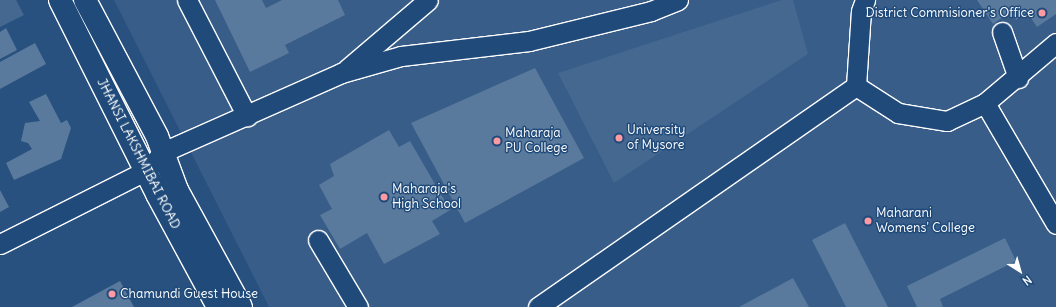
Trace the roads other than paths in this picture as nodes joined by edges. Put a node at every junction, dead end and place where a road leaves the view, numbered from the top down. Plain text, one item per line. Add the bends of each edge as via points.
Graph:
1 (60, 0) edge
2 (85, 0) edge
3 (187, 0) edge
4 (428, 0) edge
5 (678, 0) edge
6 (865, 0) edge
7 (1002, 32) dead end
8 (1056, 43) edge
9 (341, 73) junction
10 (1018, 78) junction
11 (856, 86) junction
12 (985, 103) junction
13 (247, 116) junction
14 (163, 152) junction
15 (147, 170) junction
16 (1056, 224) edge
17 (318, 240) dead end
18 (0, 244) edge
19 (218, 307) edge
20 (241, 307) edge
21 (358, 307) edge
22 (538, 307) edge

1 - 15 main road, JHANSI LAKSHMIBAI ROAD
2 - 14 main road, JHANSI LAKSHMIBAI ROAD
3 - 13 street
4 - 9 street
5 - 9 street via 651,11 529,41 401,56
6 - 11 street via 861,11
7 - 10 street
8 - 10 street
9 - 13 street
10 - 12 street
11 - 12 street via 898,114 947,121
11 - 22 street
12 - 16 street
13 - 14 street
14 - 15 street
14 - 20 main road, JHANSI LAKSHMIBAI ROAD via 177,190
15 - 18 street
15 - 19 main road, JHANSI LAKSHMIBAI ROAD
17 - 21 street

